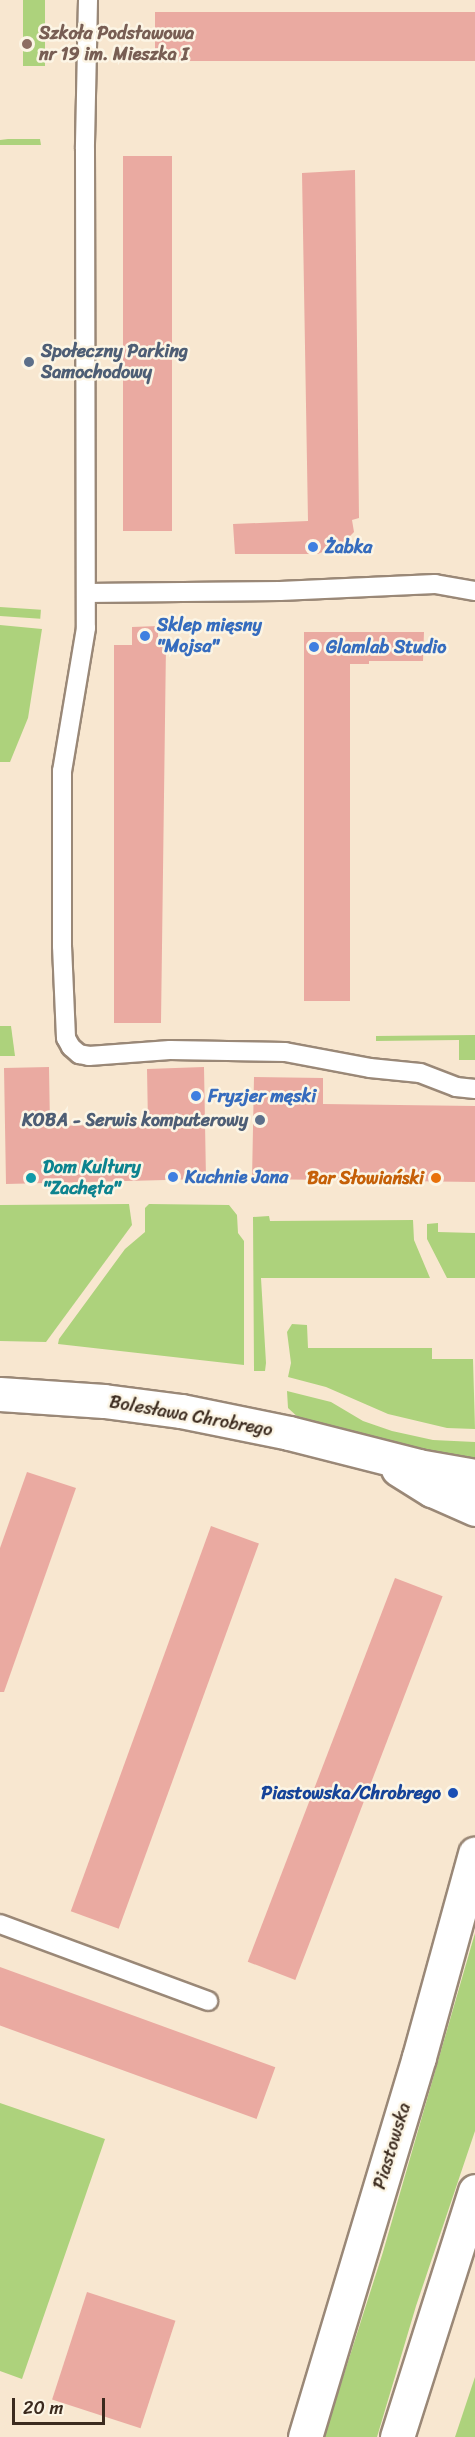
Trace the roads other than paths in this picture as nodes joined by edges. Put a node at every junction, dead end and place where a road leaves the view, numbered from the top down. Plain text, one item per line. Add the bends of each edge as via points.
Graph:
1 (88, 0) edge
2 (475, 591) edge
3 (86, 593) junction
4 (475, 1089) edge
5 (0, 1394) edge
6 (379, 1457) junction
7 (475, 1476) edge
8 (475, 1509) edge
9 (475, 1854) edge
10 (0, 1924) edge
11 (208, 2001) dead end
12 (475, 2191) edge
13 (305, 2437) edge
14 (397, 2437) edge

1 - 3 lane
2 - 3 lane via 435,584 280,591
3 - 4 lane via 86,628 62,771 62,946 66,1038 71,1047 89,1056 170,1050 285,1052 420,1073 456,1087
5 - 6 main road, Bolesława Chrobrego via 182,1411
6 - 7 main road, Bolesława Chrobrego
6 - 8 main road, Bolesława Chrobrego via 432,1490
9 - 13 main road, Piastowska via 419,2057
10 - 11 lane
12 - 14 main road

